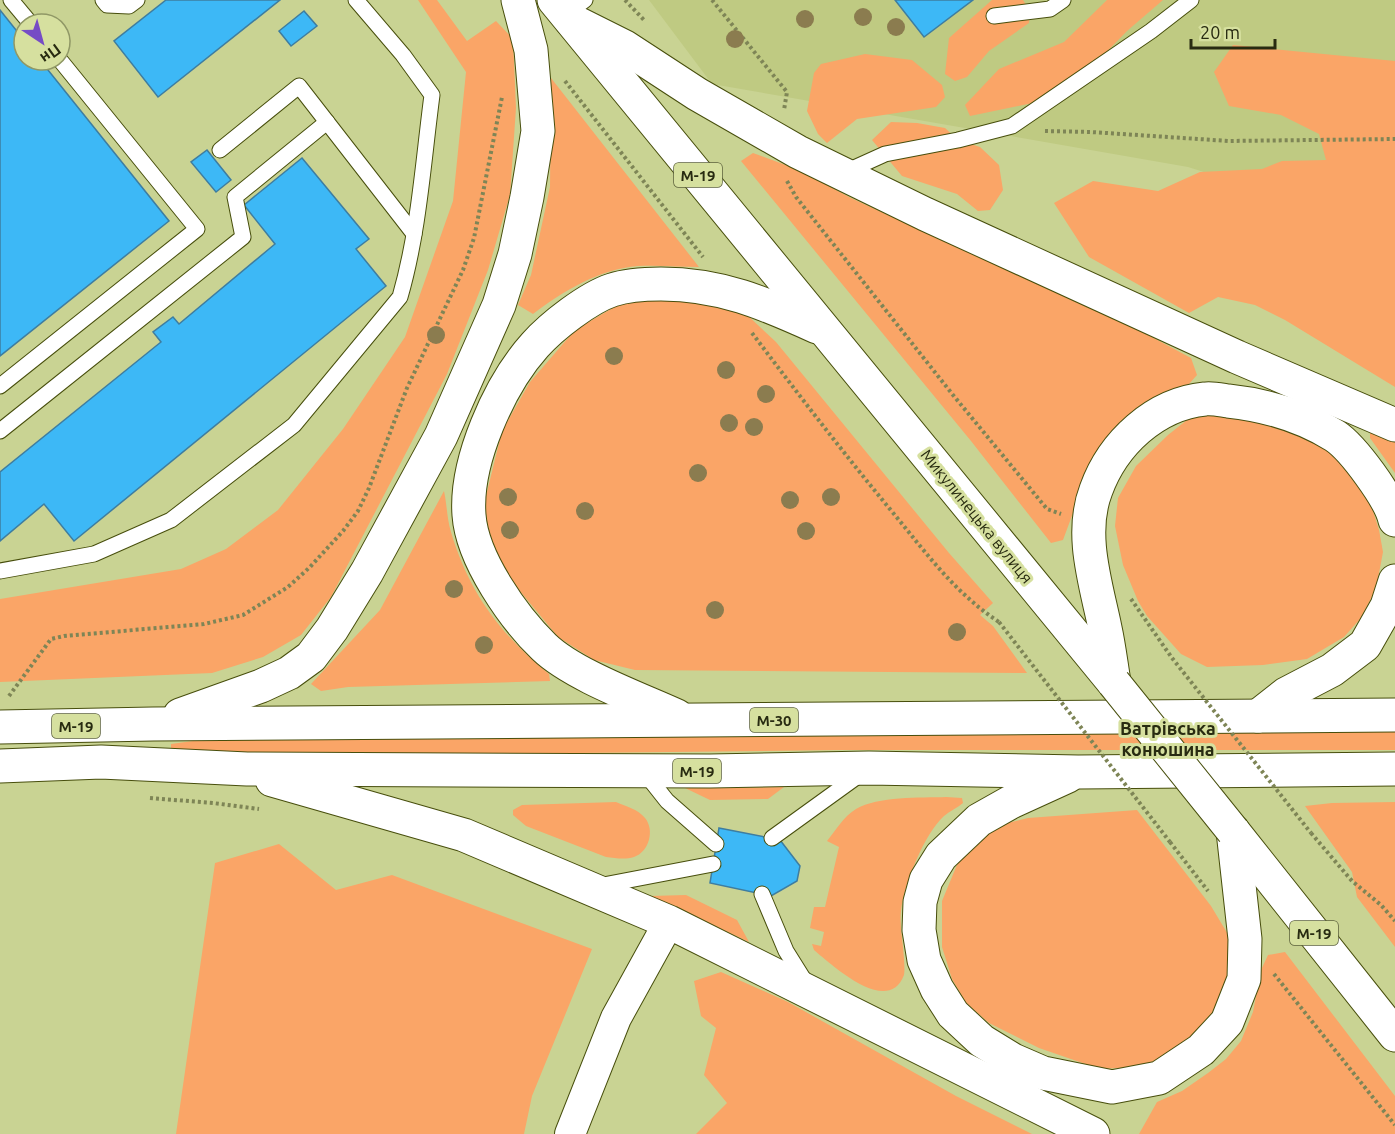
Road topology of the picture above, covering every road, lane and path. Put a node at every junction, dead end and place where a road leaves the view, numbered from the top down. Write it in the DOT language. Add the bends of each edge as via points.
graph roads {
  1 [pos="11,0"];
  2 [pos="103,0"];
  3 [pos="137,0"];
  4 [pos="356,0"];
  5 [pos="518,0"];
  6 [pos="712,0"];
  7 [pos="1063,0"];
  8 [pos="1191,0"];
  9 [pos="569,9"];
  10 [pos="21,12"];
  11 [pos="994,16"];
  12 [pos="70,72"];
  13 [pos="504,89"];
  14 [pos="784,113"];
  15 [pos="327,122"];
  16 [pos="1012,126"];
  17 [pos="1395,139"];
  18 [pos="220,150"];
  19 [pos="798,152"];
  20 [pos="843,173"];
  21 [pos="414,234"];
  22 [pos="824,330"];
  23 [pos="0,386"];
  24 [pos="1395,425"];
  25 [pos="0,431"];
  26 [pos="1395,520"];
  27 [pos="1089,530"];
  28 [pos="0,571"];
  29 [pos="1395,581"];
  30 [pos="1126,592"];
  31 [pos="999,622"];
  32 [pos="1114,684"];
  33 [pos="1,716"];
  34 [pos="1258,716"];
  35 [pos="1395,716"];
  36 [pos="687,720"];
  37 [pos="153,724"];
  38 [pos="0,766"];
  39 [pos="230,768"];
  40 [pos="869,768"];
  41 [pos="1395,769"];
  42 [pos="642,771"];
  43 [pos="1078,772"];
  44 [pos="141,797"];
  45 [pos="270,811"];
  46 [pos="1233,831"];
  47 [pos="772,838"];
  48 [pos="716,844"];
  49 [pos="713,864"];
  50 [pos="589,888"];
  51 [pos="762,894"];
  52 [pos="1211,895"];
  53 [pos="1395,921"];
  54 [pos="669,922"];
  55 [pos="1245,939"];
  56 [pos="810,991"];
  57 [pos="1395,1035"];
  58 [pos="1395,1125"];
  59 [pos="570,1134"];
  60 [pos="1093,1134"];
  1 -- 10 [label="lane"];
  2 -- 3 [label="lane" via="107,5 129,6"];
  4 -- 21 [label="lane" via="432,95"];
  5 -- 37 [label="highway, М-19" via="531,50 538,131 529,186 515,254 499,305 441,436 367,572 311,657 261,686"];
  6 -- 14 [label="path" via="787,92"];
  7 -- 11 [label="lane" via="1050,9"];
  8 -- 16 [label="lane"];
  9 -- 19 [label="highway" via="697,94"];
  9 -- 22 [label="highway, Микулинецька вулиця / М-19"];
  12 -- 23 [label="lane" via="197,229"];
  13 -- 33 [label="path" via="474,238 463,270 407,388 369,488 343,531 288,587 243,615 204,624 51,639"];
  15 -- 18 [label="lane" via="299,86"];
  15 -- 21 [label="lane"];
  15 -- 25 [label="lane" via="235,197 243,237"];
  16 -- 17 [label="path" via="1229,141"];
  16 -- 20 [label="lane" via="885,154"];
  19 -- 20 [label="highway"];
  19 -- 27 [label="path" via="783,174 796,197 1047,508"];
  20 -- 24 [label="highway" via="1237,357"];
  21 -- 28 [label="lane" via="400,297 294,425 171,520 94,554"];
  22 -- 32 [label="highway, Микулинецька вулиця / М-19"];
  22 -- 36 [label="highway" via="726,290 688,284 647,284 612,290 579,307 535,345 509,383 482,436 470,481 469,517 479,554 520,622 546,650 581,672"];
  26 -- 27 [label="highway" via="1371,474 1336,437 1287,413 1248,403 1207,399 1172,407 1134,431 1112,458 1095,490"];
  27 -- 32 [label="highway" via="1093,578"];
  29 -- 34 [label="highway" via="1387,606 1365,645"];
  30 -- 53 [label="path, bridge" via="1172,658 1311,833 1352,881"];
  31 -- 52 [label="path, bridge"];
  32 -- 46 [label="highway, Микулинецька вулиця / М-19, bridge"];
  33 -- 37 [label="highway, М-19"];
  34 -- 35 [label="highway, М-30"];
  34 -- 36 [label="highway, М-30"];
  36 -- 37 [label="highway, М-30"];
  38 -- 39 [label="highway, М-19" via="101,762"];
  39 -- 42 [label="highway, М-19"];
  39 -- 50 [label="highway" via="464,835"];
  40 -- 42 [label="highway, М-19"];
  40 -- 43 [label="highway, М-19"];
  40 -- 47 [label="lane"];
  41 -- 43 [label="highway, М-19"];
  42 -- 48 [label="lane" via="667,801"];
  43 -- 55 [label="highway" via="979,820 941,856 926,880 919,930 924,960 953,1014 982,1041 1043,1073 1112,1087 1159,1078 1201,1050 1227,1022 1244,979"];
  44 -- 45 [label="path"];
  46 -- 55 [label="highway"];
  46 -- 57 [label="highway, Микулинецька вулиця / М-19"];
  49 -- 50 [label="lane"];
  50 -- 54 [label="highway"];
  51 -- 56 [label="lane" via="786,951"];
  54 -- 56 [label="highway"];
  54 -- 59 [label="street" via="616,1018"];
  55 -- 58 [label="path"];
  56 -- 60 [label="highway"];
}
